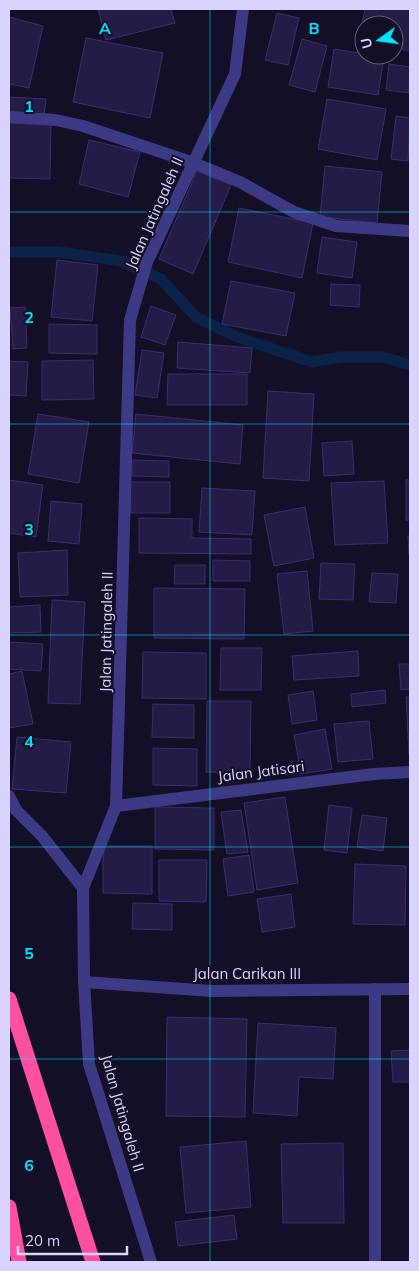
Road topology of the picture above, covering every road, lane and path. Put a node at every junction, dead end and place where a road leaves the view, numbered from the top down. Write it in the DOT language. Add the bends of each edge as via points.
graph roads {
  1 [pos="243,9"];
  2 [pos="9,118"];
  3 [pos="194,163"];
  4 [pos="410,231"];
  5 [pos="410,772"];
  6 [pos="9,796"];
  7 [pos="116,806"];
  8 [pos="83,888"];
  9 [pos="84,982"];
  10 [pos="374,989"];
  11 [pos="410,990"];
  12 [pos="9,999"];
  13 [pos="9,1207"];
  14 [pos="19,1262"];
  15 [pos="93,1262"];
  16 [pos="150,1262"];
  17 [pos="375,1262"];
  1 -- 3 [label="street, Jalan Jatingaleh II" via="235,74"];
  2 -- 3 [label="street" via="56,120 83,126"];
  3 -- 4 [label="street" via="240,182 294,212 322,222 361,230"];
  3 -- 7 [label="street, Jalan Jatingaleh II" via="147,262 130,320"];
  5 -- 7 [label="street, Jalan Jatisari"];
  6 -- 8 [label="street" via="16,810 42,836"];
  7 -- 8 [label="street, Jalan Jatingaleh II"];
  8 -- 9 [label="street, Jalan Jatingaleh II"];
  9 -- 10 [label="street, Jalan Carikan III" via="212,991"];
  9 -- 16 [label="street, Jalan Jatingaleh II" via="89,1064"];
  10 -- 11 [label="street, Jalan Carikan III"];
  10 -- 17 [label="street"];
  12 -- 15 [label="highway"];
  13 -- 14 [label="highway"];
}
